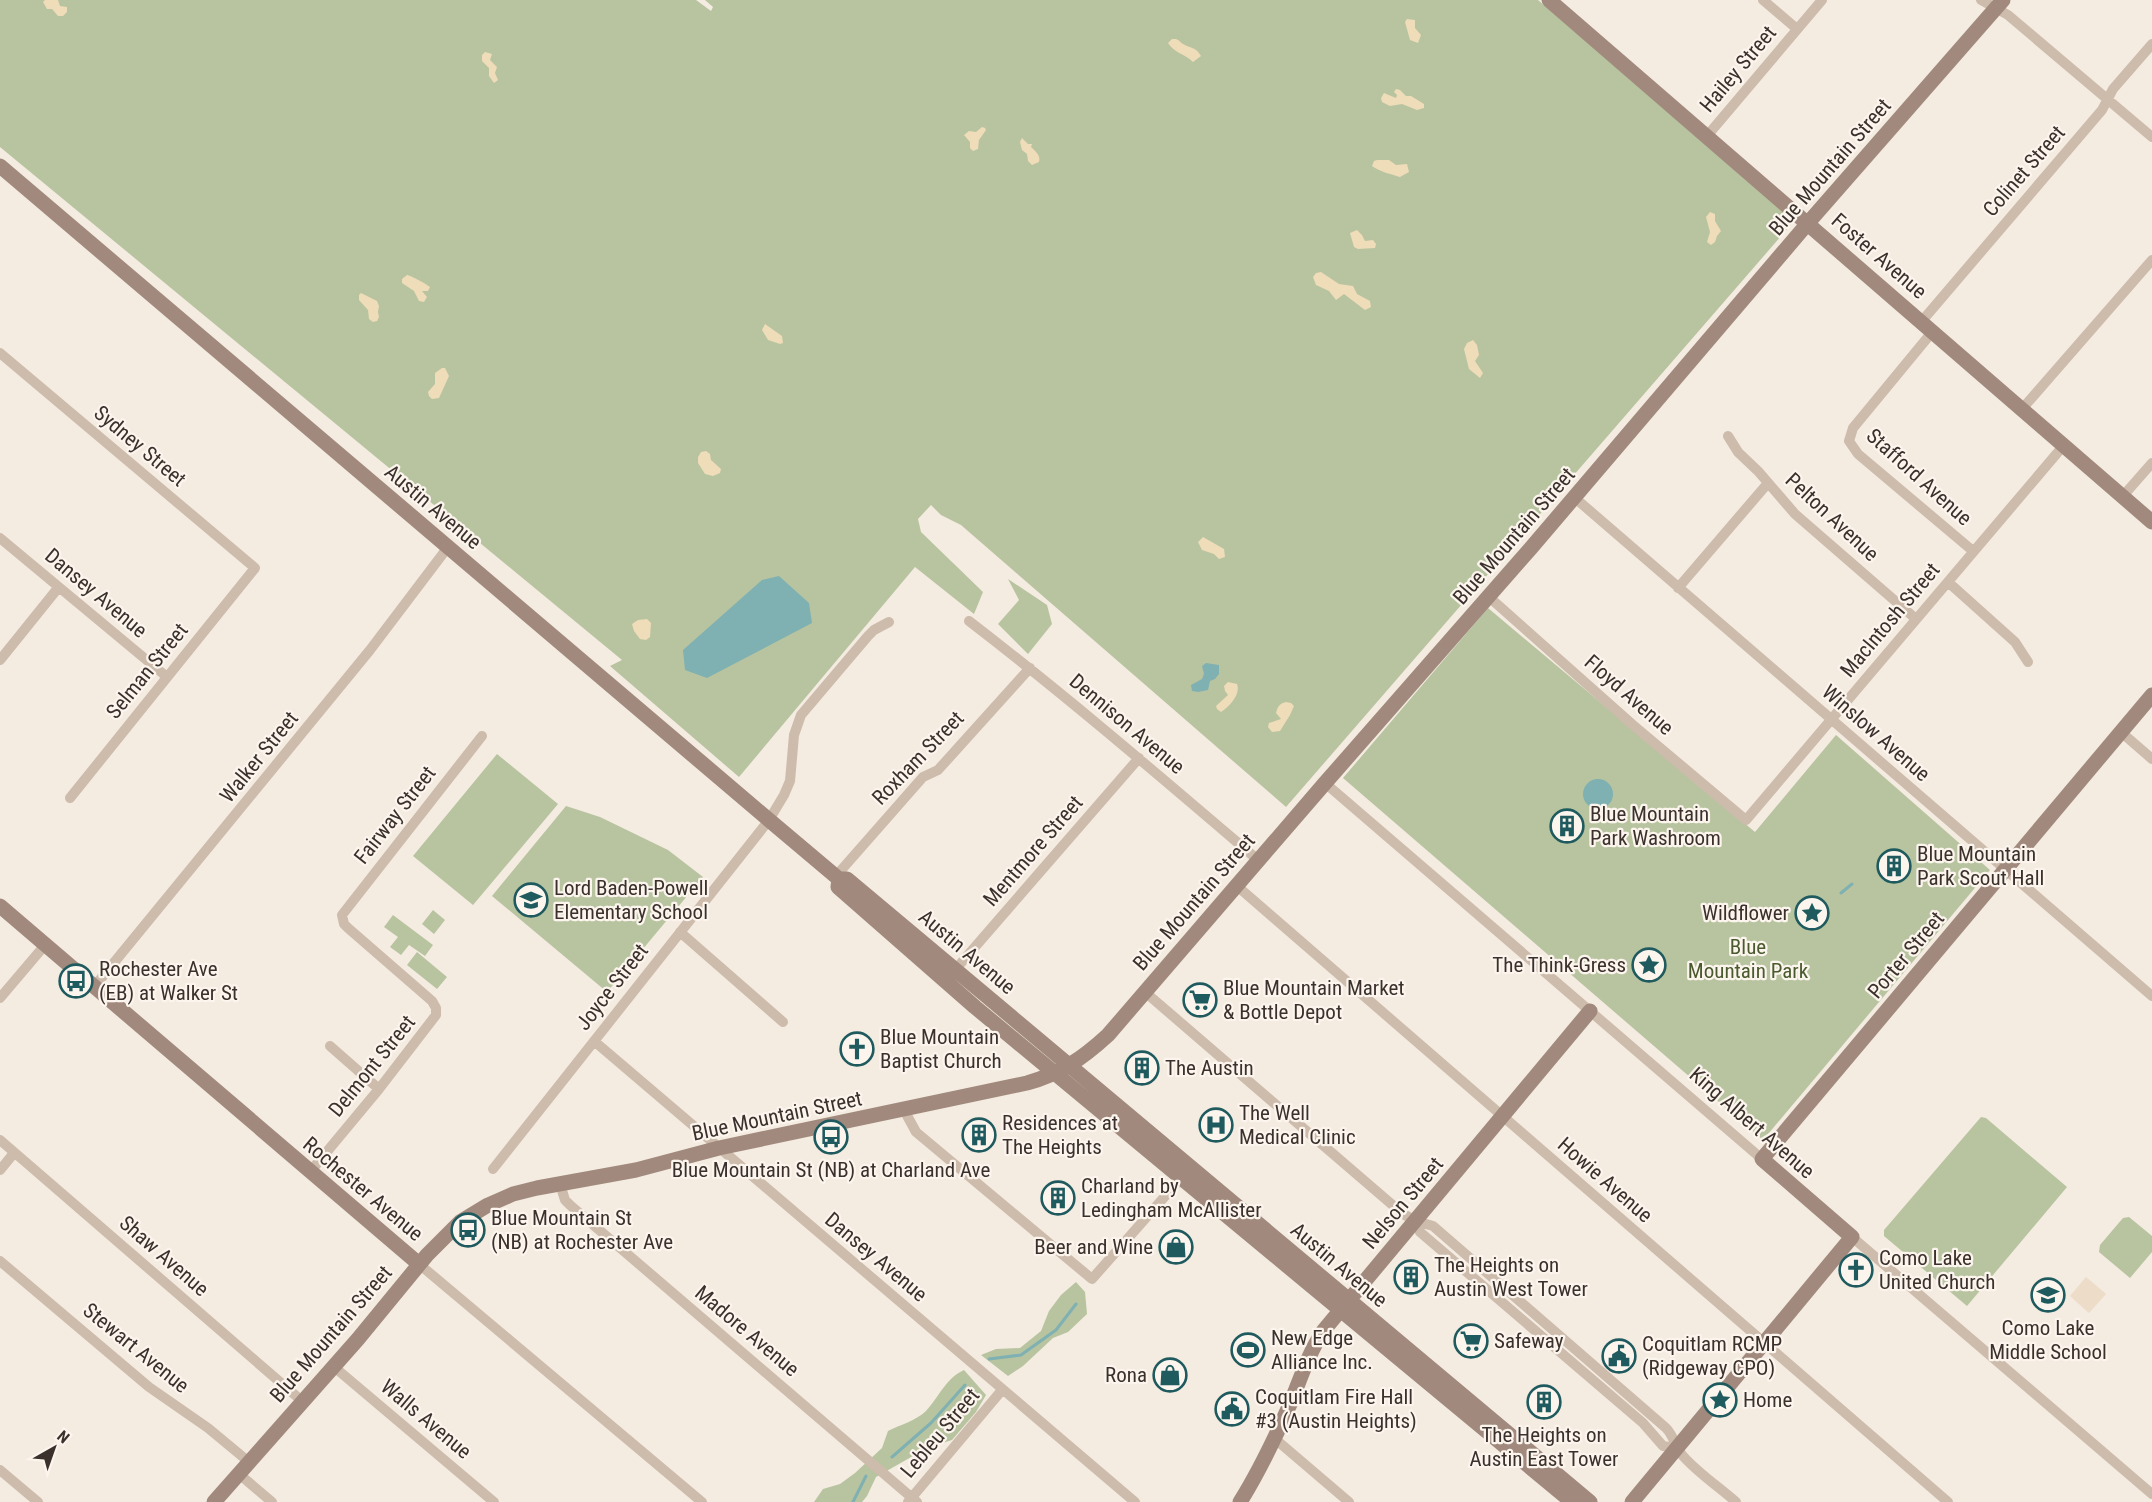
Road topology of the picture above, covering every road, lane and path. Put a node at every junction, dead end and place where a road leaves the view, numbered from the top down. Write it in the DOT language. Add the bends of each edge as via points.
graph roads {
  1 [pos="1549,0"];
  2 [pos="1763,0"];
  3 [pos="1822,0"];
  4 [pos="1980,0"];
  5 [pos="2000,4"];
  6 [pos="1797,29"];
  7 [pos="2152,44"];
  8 [pos="2108,100"];
  9 [pos="1707,136"];
  10 [pos="2152,137"];
  11 [pos="0,166"];
  12 [pos="1808,223"];
  13 [pos="2152,260"];
  14 [pos="1927,326"];
  15 [pos="0,353"];
  16 [pos="2022,409"];
  17 [pos="1853,428"];
  18 [pos="1728,436"];
  19 [pos="2064,445"];
  20 [pos="2152,463"];
  21 [pos="1768,483"];
  22 [pos="2123,496"];
  23 [pos="1575,498"];
  24 [pos="2152,522"];
  25 [pos="0,538"];
  26 [pos="448,547"];
  27 [pos="1973,551"];
  28 [pos="255,568"];
  29 [pos="1948,582"];
  30 [pos="58,588"];
  31 [pos="1678,588"];
  32 [pos="1489,597"];
  33 [pos="1916,619"];
  34 [pos="969,621"];
  35 [pos="889,622"];
  36 [pos="0,660"];
  37 [pos="2028,662"];
  38 [pos="1030,668"];
  39 [pos="167,677"];
  40 [pos="2152,696"];
  41 [pos="1832,721"];
  42 [pos="2121,732"];
  43 [pos="482,736"];
  44 [pos="1139,758"];
  45 [pos="2152,759"];
  46 [pos="1324,783"];
  47 [pos="70,798"];
  48 [pos="769,820"];
  49 [pos="1746,820"];
  50 [pos="1257,860"];
  51 [pos="2006,869"];
  52 [pos="838,877"];
  53 [pos="1237,886"];
  54 [pos="0,906"];
  55 [pos="680,932"];
  56 [pos="45,945"];
  57 [pos="955,970"];
  58 [pos="94,987"];
  59 [pos="1145,992"];
  60 [pos="2152,996"];
  61 [pos="0,998"];
  62 [pos="436,1010"];
  63 [pos="1590,1011"];
  64 [pos="783,1022"];
  65 [pos="594,1041"];
  66 [pos="330,1046"];
  67 [pos="1063,1070"];
  68 [pos="379,1089"];
  69 [pos="904,1110"];
  70 [pos="1502,1117"];
  71 [pos="0,1140"];
  72 [pos="719,1148"];
  73 [pos="14,1153"];
  74 [pos="1762,1159"];
  75 [pos="493,1169"];
  76 [pos="0,1170"];
  77 [pos="310,1172"];
  78 [pos="1197,1172"];
  79 [pos="1182,1177"];
  80 [pos="560,1184"];
  81 [pos="1416,1221"];
  82 [pos="1852,1237"];
  83 [pos="0,1261"];
  84 [pos="419,1264"];
  85 [pos="1345,1306"];
  86 [pos="1763,1344"];
  87 [pos="333,1366"];
  88 [pos="1002,1390"];
  89 [pos="302,1401"];
  90 [pos="1274,1438"];
  91 [pos="1676,1448"];
  92 [pos="249,1462"];
  93 [pos="0,1470"];
  94 [pos="239,1474"];
  95 [pos="2152,1494"];
  96 [pos="913,1500"];
  97 [pos="38,1502"];
  98 [pos="214,1502"];
  99 [pos="272,1502"];
  100 [pos="494,1502"];
  101 [pos="702,1502"];
  102 [pos="1135,1502"];
  103 [pos="1240,1502"];
  104 [pos="1350,1502"];
  105 [pos="1572,1502"];
  106 [pos="1590,1502"];
  107 [pos="1632,1502"];
  108 [pos="1736,1502"];
  109 [pos="1948,1502"];
  1 -- 9 [label="main road, Foster Avenue"];
  2 -- 6 [label="street"];
  3 -- 6 [label="street, Hailey Street"];
  4 -- 5 [label="street"];
  5 -- 8 [label="street"];
  5 -- 12 [label="main road, Blue Mountain Street"];
  6 -- 9 [label="street, Hailey Street"];
  7 -- 8 [label="street, Colinet Street"];
  8 -- 10 [label="street"];
  8 -- 14 [label="street, Colinet Street"];
  9 -- 12 [label="main road, Foster Avenue"];
  11 -- 26 [label="main road, Austin Avenue"];
  12 -- 14 [label="main road, Foster Avenue"];
  12 -- 23 [label="main road, Blue Mountain Street"];
  13 -- 16 [label="street"];
  14 -- 16 [label="main road, Foster Avenue"];
  14 -- 17 [label="street, Colinet Street"];
  15 -- 28 [label="street, Sydney Street"];
  16 -- 19 [label="main road, Foster Avenue"];
  17 -- 27 [label="street, Stafford Avenue" via="1848,441 1854,450"];
  18 -- 21 [label="street, Pelton Avenue"];
  19 -- 22 [label="main road, Foster Avenue"];
  19 -- 27 [label="street, MacIntosh Street"];
  20 -- 22 [label="street"];
  21 -- 31 [label="street"];
  21 -- 33 [label="street, Pelton Avenue" via="1796,514"];
  22 -- 24 [label="main road, Foster Avenue"];
  23 -- 31 [label="street, Winslow Avenue"];
  23 -- 32 [label="main road, Blue Mountain Street"];
  25 -- 30 [label="street, Dansey Avenue"];
  26 -- 48 [label="main road, Austin Avenue"];
  26 -- 58 [label="street, Walker Street" via="370,650"];
  27 -- 29 [label="street, MacIntosh Street"];
  28 -- 39 [label="street, Selman Street"];
  29 -- 33 [label="street, MacIntosh Street"];
  29 -- 37 [label="street" via="2015,642"];
  30 -- 36 [label="street"];
  30 -- 39 [label="street, Dansey Avenue"];
  31 -- 41 [label="street, Winslow Avenue"];
  32 -- 46 [label="main road, Blue Mountain Street"];
  32 -- 49 [label="street, Floyd Avenue"];
  33 -- 41 [label="street, MacIntosh Street"];
  34 -- 38 [label="street, Dennison Avenue"];
  35 -- 48 [label="street, Joyce Street" via="868,636 801,715 794,735 790,781"];
  38 -- 44 [label="street, Dennison Avenue"];
  38 -- 52 [label="street, Roxham Street" via="938,770 923,777"];
  39 -- 47 [label="street, Selman Street"];
  40 -- 42 [label="main road, Porter Street"];
  41 -- 49 [label="street, MacIntosh Street"];
  41 -- 51 [label="street, Winslow Avenue"];
  42 -- 45 [label="street"];
  42 -- 51 [label="main road, Porter Street"];
  43 -- 62 [label="street, Fairway Street" via="343,911 342,919 348,928 432,1001"];
  44 -- 50 [label="street, Dennison Avenue"];
  44 -- 57 [label="street, Mentmore Street"];
  46 -- 50 [label="main road, Blue Mountain Street"];
  46 -- 63 [label="street, King Albert Avenue"];
  48 -- 52 [label="main road, Austin Avenue"];
  48 -- 55 [label="street, Joyce Street"];
  50 -- 53 [label="main road, Blue Mountain Street"];
  51 -- 60 [label="street, Winslow Avenue"];
  51 -- 74 [label="main road, Porter Street"];
  52 -- 57 [label="main road, Austin Avenue" via="847,879"];
  52 -- 67 [label="main road, Austin Avenue" via="838,887 896,938"];
  53 -- 59 [label="main road, Blue Mountain Street"];
  53 -- 70 [label="street, Howie Avenue"];
  54 -- 56 [label="main road, Rochester Avenue"];
  55 -- 64 [label="street"];
  55 -- 65 [label="street, Joyce Street"];
  56 -- 58 [label="main road, Rochester Avenue"];
  56 -- 61 [label="street"];
  57 -- 67 [label="main road, Austin Avenue"];
  58 -- 77 [label="main road, Rochester Avenue"];
  59 -- 67 [label="main road, Blue Mountain Street" via="1101,1042"];
  59 -- 81 [label="street" via="1402,1214"];
  62 -- 68 [label="street, Delmont Street" via="434,1019"];
  63 -- 70 [label="main road, Nelson Street"];
  63 -- 74 [label="street, King Albert Avenue"];
  65 -- 72 [label="street, Dansey Avenue"];
  65 -- 75 [label="street, Joyce Street"];
  66 -- 68 [label="street"];
  67 -- 69 [label="main road, Blue Mountain Street" via="1027,1083"];
  67 -- 78 [label="main road, Austin Avenue"];
  67 -- 79 [label="main road, Austin Avenue"];
  68 -- 77 [label="street, Delmont Street"];
  69 -- 72 [label="main road, Blue Mountain Street"];
  69 -- 79 [label="street" via="916,1132 1092,1279"];
  70 -- 81 [label="main road, Nelson Street"];
  70 -- 86 [label="street, Howie Avenue"];
  71 -- 73 [label="street, Shaw Avenue"];
  72 -- 80 [label="main road, Blue Mountain Street" via="636,1170"];
  72 -- 88 [label="street, Dansey Avenue"];
  73 -- 76 [label="street"];
  73 -- 89 [label="street, Shaw Avenue"];
  74 -- 82 [label="main road, King Albert Avenue"];
  77 -- 84 [label="main road, Rochester Avenue"];
  78 -- 79 [label="main road"];
  78 -- 85 [label="main road, Austin Avenue"];
  79 -- 85 [label="main road, Austin Avenue"];
  80 -- 84 [label="main road, Blue Mountain Street" via="521,1191 481,1209 450,1232"];
  80 -- 96 [label="street, Madore Avenue" via="570,1205"];
  81 -- 85 [label="main road, Nelson Street"];
  81 -- 91 [label="street" via="1433,1226 1666,1428"];
  82 -- 86 [label="main road"];
  82 -- 95 [label="street, King Albert Avenue"];
  83 -- 92 [label="street, Stewart Avenue" via="149,1387"];
  84 -- 87 [label="main road, Blue Mountain Street"];
  84 -- 101 [label="street, Rochester Avenue"];
  85 -- 90 [label="main road, Nelson Street" via="1316,1342"];
  85 -- 105 [label="main road, Austin Avenue"];
  85 -- 106 [label="main road, Austin Avenue"];
  86 -- 91 [label="main road"];
  86 -- 109 [label="street, Howie Avenue"];
  87 -- 89 [label="main road, Blue Mountain Street"];
  87 -- 100 [label="street, Walls Avenue"];
  88 -- 96 [label="street, Lebleu Street"];
  88 -- 102 [label="street, Dansey Avenue"];
  89 -- 92 [label="main road, Blue Mountain Street"];
  90 -- 103 [label="main road, Nelson Street"];
  90 -- 104 [label="street"];
  91 -- 107 [label="main road"];
  91 -- 108 [label="street"];
  92 -- 94 [label="main road, Blue Mountain Street"];
  93 -- 97 [label="street"];
  94 -- 98 [label="main road, Blue Mountain Street"];
  94 -- 99 [label="street"];
}
